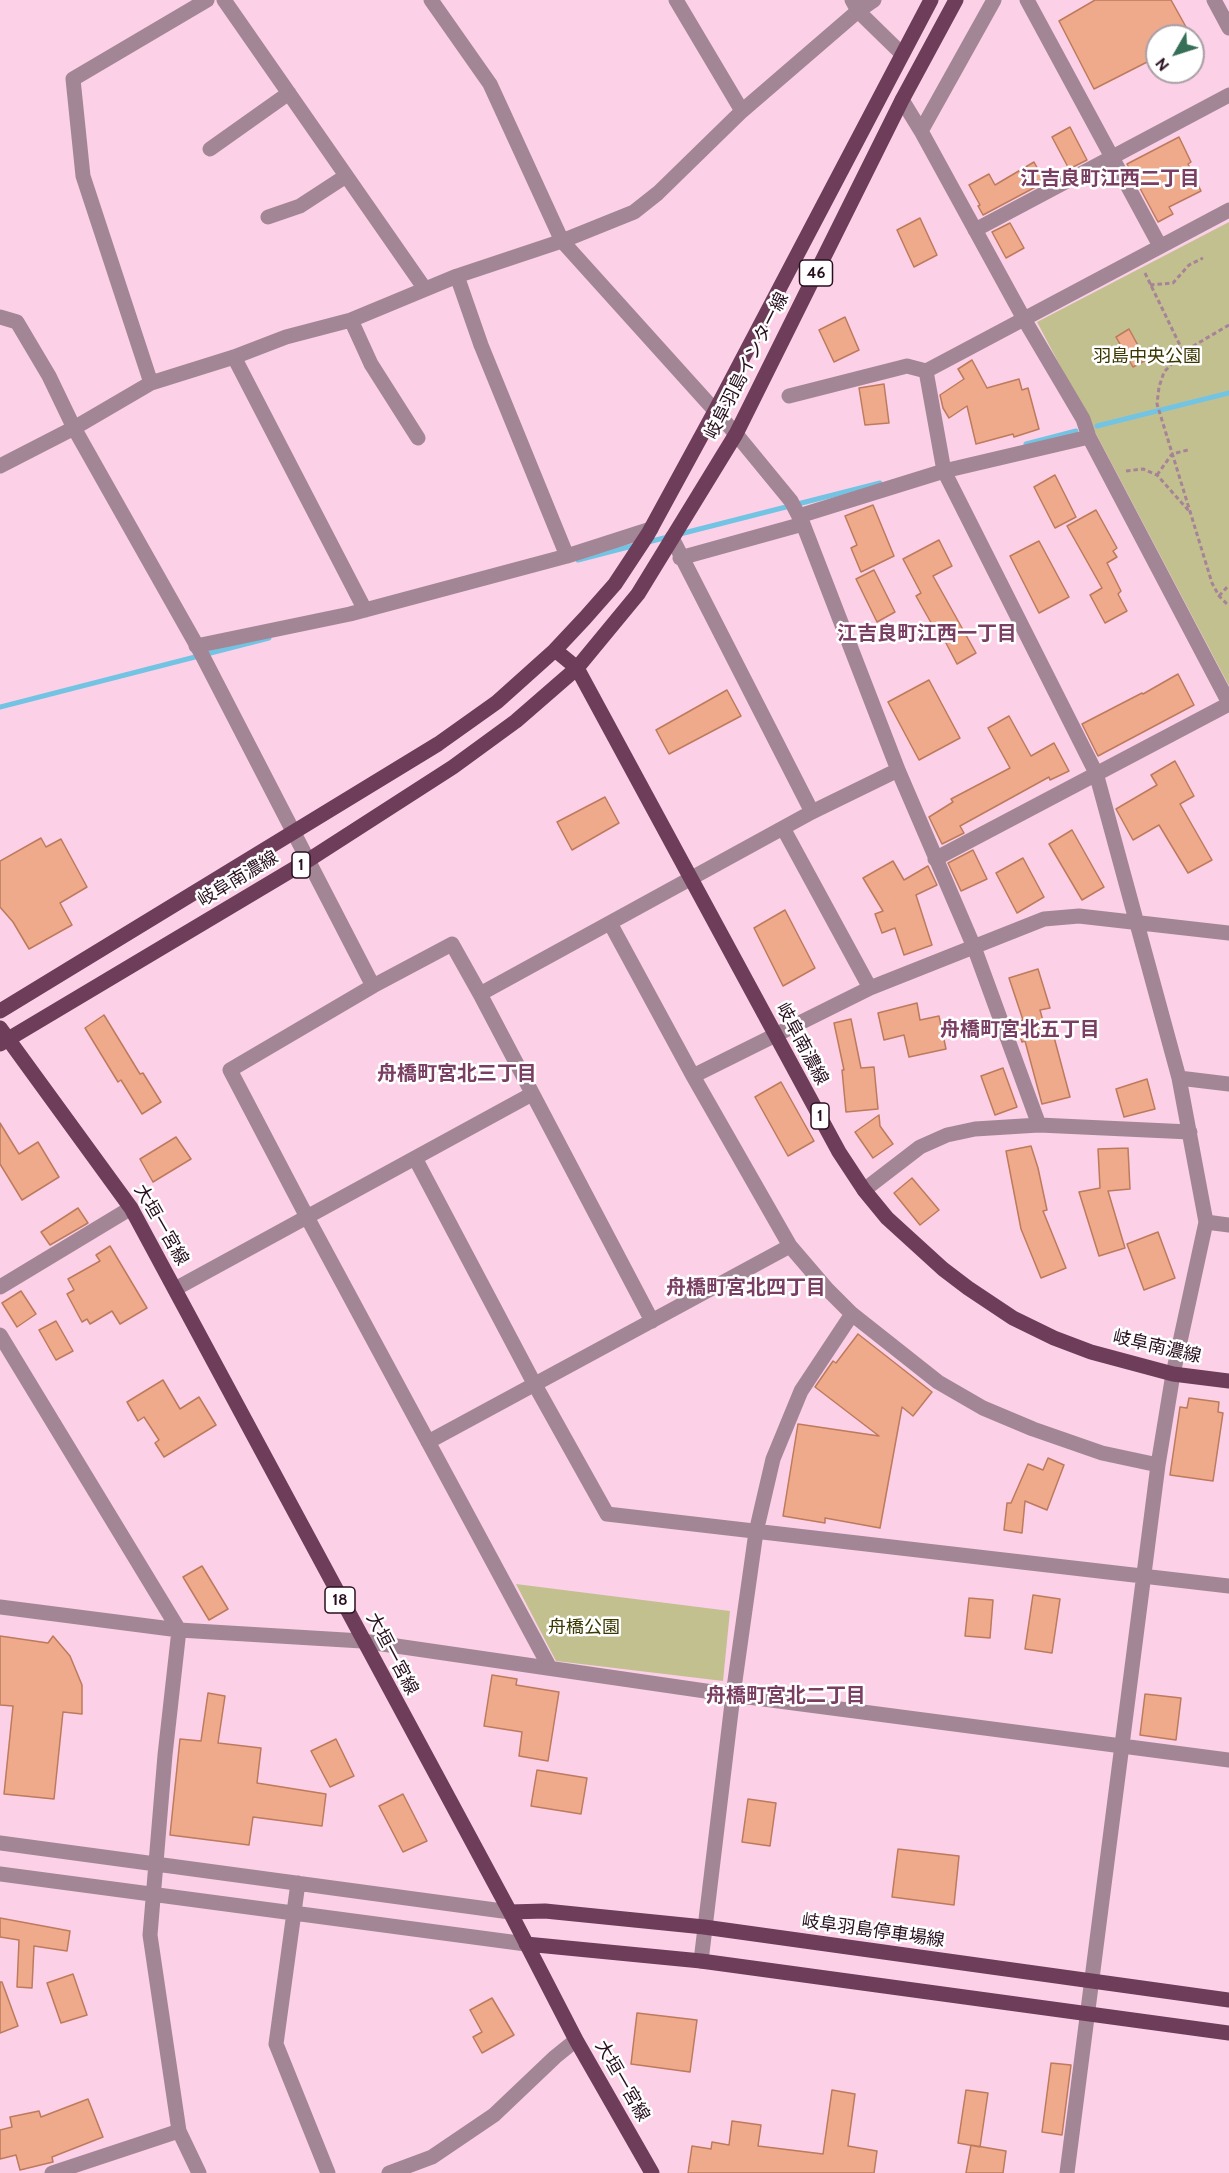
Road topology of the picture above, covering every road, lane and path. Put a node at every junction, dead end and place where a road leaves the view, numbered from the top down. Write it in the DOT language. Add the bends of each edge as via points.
graph roads {
  1 [pos="207,0"];
  2 [pos="224,0"];
  3 [pos="431,0"];
  4 [pos="676,0"];
  5 [pos="874,0"];
  6 [pos="931,0"];
  7 [pos="956,0"];
  8 [pos="994,0"];
  9 [pos="1027,0"];
  10 [pos="1215,0"];
  11 [pos="855,6"];
  12 [pos="1229,28"];
  13 [pos="902,54"];
  14 [pos="289,93"];
  15 [pos="1229,95"];
  16 [pos="902,100"];
  17 [pos="742,111"];
  18 [pos="921,131"];
  19 [pos="210,149"];
  20 [pos="1112,157"];
  21 [pos="346,176"];
  22 [pos="1229,210"];
  23 [pos="268,217"];
  24 [pos="975,230"];
  25 [pos="562,241"];
  26 [pos="1160,246"];
  27 [pos="1203,258"];
  28 [pos="1144,271"];
  29 [pos="457,276"];
  30 [pos="1150,285"];
  31 [pos="424,289"];
  32 [pos="0,317"];
  33 [pos="1024,319"];
  34 [pos="351,320"];
  35 [pos="1229,325"];
  36 [pos="1184,352"];
  37 [pos="234,357"];
  38 [pos="1190,366"];
  39 [pos="926,371"];
  40 [pos="151,383"];
  41 [pos="789,396"];
  42 [pos="715,411"];
  43 [pos="74,428"];
  44 [pos="736,434"];
  45 [pos="1089,437"];
  46 [pos="418,438"];
  47 [pos="1188,450"];
  48 [pos="1172,454"];
  49 [pos="0,466"];
  50 [pos="944,471"];
  51 [pos="1118,472"];
  52 [pos="1157,475"];
  53 [pos="1190,511"];
  54 [pos="797,513"];
  55 [pos="650,531"];
  56 [pos="671,540"];
  57 [pos="567,556"];
  58 [pos="680,558"];
  59 [pos="1229,585"];
  60 [pos="1219,596"];
  61 [pos="1229,606"];
  62 [pos="365,610"];
  63 [pos="198,649"];
  64 [pos="555,650"];
  65 [pos="577,668"];
  66 [pos="1229,704"];
  67 [pos="898,770"];
  68 [pos="1096,773"];
  69 [pos="812,812"];
  70 [pos="783,828"];
  71 [pos="292,832"];
  72 [pos="935,859"];
  73 [pos="307,861"];
  74 [pos="693,878"];
  75 [pos="1137,922"];
  76 [pos="610,923"];
  77 [pos="1229,933"];
  78 [pos="974,947"];
  79 [pos="373,986"];
  80 [pos="870,988"];
  81 [pos="480,994"];
  82 [pos="0,1011"];
  83 [pos="775,1036"];
  84 [pos="3,1037"];
  85 [pos="693,1076"];
  86 [pos="1179,1078"];
  87 [pos="1229,1084"];
  88 [pos="532,1094"];
  89 [pos="1039,1125"];
  90 [pos="1190,1131"];
  91 [pos="415,1158"];
  92 [pos="864,1190"];
  93 [pos="131,1208"];
  94 [pos="307,1217"];
  95 [pos="1206,1222"];
  96 [pos="1229,1225"];
  97 [pos="790,1246"];
  98 [pos="0,1287"];
  99 [pos="175,1288"];
  100 [pos="852,1314"];
  101 [pos="652,1321"];
  102 [pos="0,1335"];
  103 [pos="1173,1374"];
  104 [pos="1229,1381"];
  105 [pos="535,1384"];
  106 [pos="428,1442"];
  107 [pos="1158,1465"];
  108 [pos="756,1532"];
  109 [pos="1143,1575"];
  110 [pos="1229,1586"];
  111 [pos="0,1607"];
  112 [pos="179,1630"];
  113 [pos="362,1641"];
  114 [pos="550,1668"];
  115 [pos="733,1695"];
  116 [pos="1123,1747"];
  117 [pos="1229,1760"];
  118 [pos="0,1843"];
  119 [pos="156,1864"];
  120 [pos="0,1874"];
  121 [pos="298,1883"];
  122 [pos="153,1894"];
  123 [pos="510,1912"];
  124 [pos="294,1914"];
  125 [pos="704,1927"];
  126 [pos="526,1944"];
  127 [pos="701,1960"];
  128 [pos="1092,1980"];
  129 [pos="1229,2000"];
  130 [pos="1088,2014"];
  131 [pos="1229,2033"];
  132 [pos="576,2040"];
  133 [pos="179,2131"];
  134 [pos="52,2173"];
  135 [pos="198,2173"];
  136 [pos="328,2173"];
  137 [pos="389,2173"];
  138 [pos="652,2173"];
  139 [pos="1067,2173"];
  1 -- 40 [label="street" via="73,80 83,176"];
  2 -- 14 [label="street"];
  3 -- 25 [label="street" via="490,84"];
  4 -- 17 [label="street"];
  5 -- 11 [label="street"];
  6 -- 13 [label="main road, 岐阜羽島インター線 / 46"];
  7 -- 16 [label="main road, 岐阜羽島インター線 / 46"];
  8 -- 18 [label="street"];
  9 -- 20 [label="street"];
  10 -- 12 [label="street"];
  11 -- 13 [label="street"];
  11 -- 17 [label="street"];
  13 -- 42 [label="main road, 岐阜羽島インター線 / 46"];
  14 -- 19 [label="street"];
  14 -- 21 [label="street"];
  15 -- 20 [label="street"];
  16 -- 18 [label="street"];
  16 -- 44 [label="main road, 岐阜羽島インター線 / 46"];
  17 -- 25 [label="street" via="634,212"];
  18 -- 24 [label="street"];
  20 -- 24 [label="street"];
  20 -- 26 [label="street"];
  21 -- 23 [label="street" via="300,206"];
  21 -- 31 [label="street"];
  22 -- 26 [label="street"];
  24 -- 33 [label="street"];
  25 -- 29 [label="street"];
  25 -- 42 [label="street"];
  26 -- 33 [label="street"];
  27 -- 30 [label="path" via="1189,265 1173,282"];
  28 -- 30 [label="path"];
  29 -- 31 [label="street"];
  29 -- 57 [label="street"];
  30 -- 36 [label="path"];
  31 -- 34 [label="street"];
  32 -- 43 [label="street" via="17,322"];
  33 -- 39 [label="street"];
  33 -- 45 [label="street" via="1083,419"];
  34 -- 37 [label="street"];
  34 -- 46 [label="street" via="371,364"];
  35 -- 36 [label="path"];
  36 -- 38 [label="path"];
  36 -- 48 [label="path" via="1164,372 1159,387 1157,404"];
  37 -- 40 [label="street"];
  37 -- 62 [label="street"];
  39 -- 41 [label="street" via="907,366"];
  39 -- 50 [label="street"];
  40 -- 43 [label="street"];
  42 -- 44 [label="street"];
  42 -- 55 [label="main road, 岐阜羽島インター線 / 46"];
  43 -- 49 [label="street"];
  43 -- 63 [label="street"];
  44 -- 54 [label="street"];
  44 -- 56 [label="main road, 岐阜羽島インター線 / 46"];
  45 -- 50 [label="street"];
  45 -- 66 [label="street"];
  47 -- 48 [label="path"];
  48 -- 52 [label="path"];
  48 -- 53 [label="path"];
  50 -- 54 [label="street"];
  50 -- 68 [label="street"];
  51 -- 52 [label="path" via="1143,469"];
  52 -- 53 [label="path"];
  53 -- 60 [label="path"];
  54 -- 58 [label="street"];
  54 -- 67 [label="street"];
  55 -- 57 [label="street"];
  55 -- 64 [label="main road, 岐阜羽島インター線 / 46" via="615,584"];
  56 -- 58 [label="street"];
  56 -- 65 [label="main road, 岐阜羽島インター線 / 46" via="638,594"];
  57 -- 62 [label="street"];
  58 -- 69 [label="street"];
  59 -- 60 [label="path"];
  60 -- 61 [label="path"];
  62 -- 63 [label="street"];
  63 -- 71 [label="street"];
  64 -- 65 [label="main road, 岐阜南濃線 / 1"];
  64 -- 71 [label="main road, 岐阜南濃線 / 1" via="497,702 438,744"];
  65 -- 73 [label="main road, 岐阜南濃線 / 1" via="516,721 462,760"];
  65 -- 74 [label="main road, 岐阜南濃線 / 1"];
  66 -- 68 [label="street"];
  67 -- 69 [label="street"];
  67 -- 72 [label="street"];
  68 -- 72 [label="street"];
  68 -- 75 [label="street"];
  69 -- 70 [label="street"];
  70 -- 74 [label="street"];
  70 -- 80 [label="street"];
  71 -- 73 [label="street"];
  71 -- 82 [label="main road, 岐阜南濃線 / 1"];
  72 -- 78 [label="street"];
  73 -- 79 [label="street"];
  73 -- 84 [label="main road, 岐阜南濃線 / 1"];
  74 -- 76 [label="street"];
  74 -- 83 [label="main road, 岐阜南濃線 / 1"];
  75 -- 77 [label="street"];
  75 -- 78 [label="street" via="1079,916 1044,919"];
  75 -- 86 [label="street"];
  76 -- 81 [label="street"];
  76 -- 85 [label="street"];
  78 -- 80 [label="street"];
  78 -- 89 [label="street"];
  79 -- 81 [label="street" via="452,944"];
  79 -- 94 [label="street" via="230,1070"];
  80 -- 83 [label="street"];
  81 -- 88 [label="street"];
  83 -- 85 [label="street"];
  83 -- 92 [label="main road, 岐阜南濃線 / 1"];
  84 -- 93 [label="main road, 大垣一宮線 / 18"];
  85 -- 97 [label="street"];
  86 -- 87 [label="street"];
  86 -- 90 [label="street"];
  88 -- 91 [label="street"];
  88 -- 101 [label="street"];
  89 -- 90 [label="street"];
  89 -- 92 [label="street" via="975,1128 947,1135 920,1147"];
  90 -- 95 [label="street"];
  91 -- 94 [label="street"];
  91 -- 105 [label="street"];
  92 -- 103 [label="main road, 岐阜南濃線 / 1" via="887,1218 943,1269 1013,1318 1091,1352"];
  93 -- 98 [label="street"];
  93 -- 99 [label="main road, 大垣一宮線 / 18"];
  94 -- 99 [label="street"];
  94 -- 106 [label="street"];
  95 -- 96 [label="street"];
  95 -- 103 [label="street"];
  97 -- 100 [label="street"];
  97 -- 101 [label="street"];
  99 -- 113 [label="main road, 大垣一宮線 / 18"];
  100 -- 107 [label="street" via="938,1382 982,1408 1102,1452"];
  100 -- 108 [label="street" via="801,1391 773,1459"];
  101 -- 105 [label="street"];
  102 -- 112 [label="street"];
  103 -- 104 [label="main road, 岐阜南濃線 / 1"];
  103 -- 107 [label="street"];
  105 -- 106 [label="street"];
  105 -- 108 [label="street" via="607,1514"];
  106 -- 114 [label="street"];
  107 -- 109 [label="street"];
  108 -- 109 [label="street"];
  108 -- 115 [label="street"];
  109 -- 110 [label="street"];
  109 -- 116 [label="street"];
  111 -- 112 [label="street"];
  112 -- 113 [label="street"];
  112 -- 119 [label="street"];
  113 -- 114 [label="street"];
  113 -- 123 [label="main road, 大垣一宮線 / 18"];
  114 -- 115 [label="street"];
  115 -- 116 [label="street"];
  115 -- 125 [label="street"];
  116 -- 117 [label="street"];
  116 -- 128 [label="street"];
  118 -- 119 [label="street"];
  119 -- 121 [label="street"];
  119 -- 122 [label="street"];
  120 -- 122 [label="street"];
  121 -- 123 [label="street"];
  121 -- 124 [label="street"];
  122 -- 124 [label="street"];
  122 -- 133 [label="street" via="150,1935"];
  123 -- 125 [label="main road, 岐阜羽島停車場線" via="545,1911"];
  123 -- 126 [label="main road, 大垣一宮線 / 18"];
  124 -- 126 [label="street"];
  124 -- 136 [label="street" via="276,2044"];
  125 -- 127 [label="street"];
  125 -- 128 [label="main road, 岐阜羽島停車場線"];
  126 -- 127 [label="main road"];
  126 -- 132 [label="main road, 大垣一宮線 / 18"];
  127 -- 130 [label="main road"];
  128 -- 129 [label="main road, 岐阜羽島停車場線"];
  128 -- 130 [label="street"];
  130 -- 131 [label="main road"];
  130 -- 139 [label="street"];
  132 -- 137 [label="street" via="494,2115 432,2157"];
  132 -- 138 [label="main road, 大垣一宮線 / 18"];
  133 -- 134 [label="street"];
  133 -- 135 [label="street"];
}
